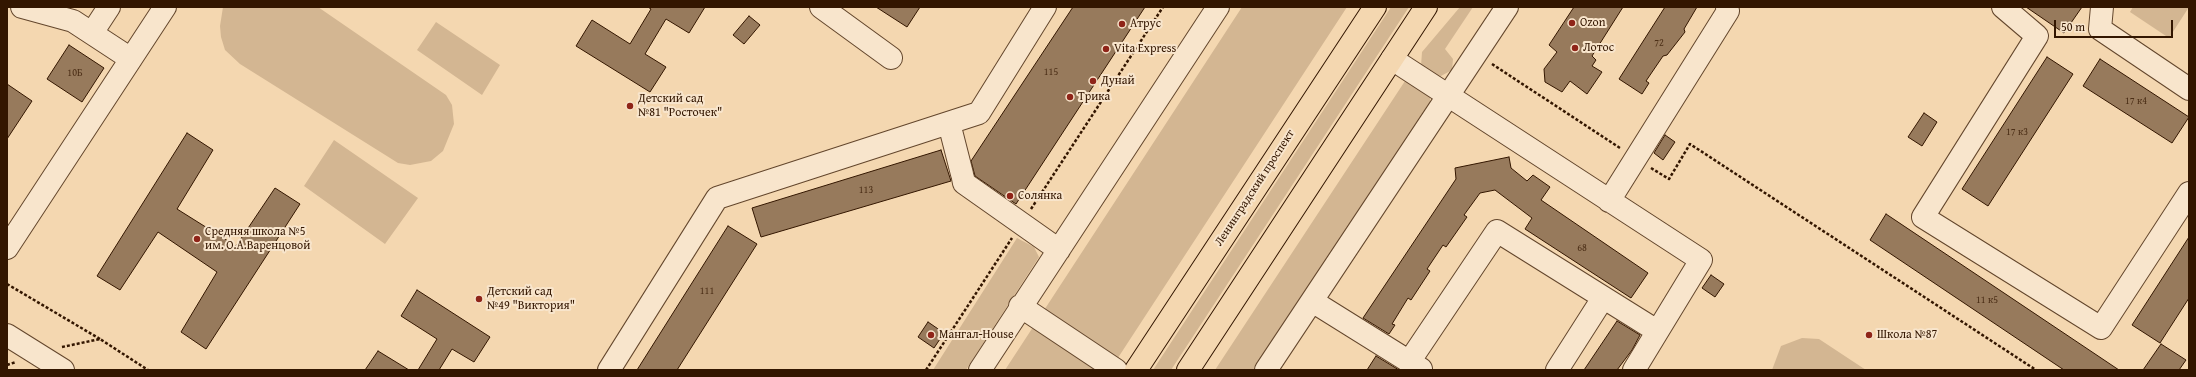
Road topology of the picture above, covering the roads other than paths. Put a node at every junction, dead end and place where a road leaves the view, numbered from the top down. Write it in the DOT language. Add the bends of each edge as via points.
graph roads {
  1 [pos="22,7"];
  2 [pos="110,7"];
  3 [pos="165,7"];
  4 [pos="821,7"];
  5 [pos="1045,7"];
  6 [pos="1375,7"];
  7 [pos="1426,7"];
  8 [pos="1507,7"];
  9 [pos="1727,7"];
  10 [pos="2003,7"];
  11 [pos="2102,7"];
  12 [pos="1213,9"];
  13 [pos="92,34"];
  14 [pos="891,58"];
  15 [pos="131,59"];
  16 [pos="1392,59"];
  17 [pos="2189,89"];
  18 [pos="1447,96"];
  19 [pos="949,123"];
  20 [pos="2189,193"];
  21 [pos="1609,201"];
  22 [pos="7,248"];
  23 [pos="1059,250"];
  24 [pos="1603,298"];
  25 [pos="1312,301"];
  26 [pos="1020,306"];
  27 [pos="1657,331"];
  28 [pos="7,335"];
  29 [pos="1416,366"];
  30 [pos="63,370"];
  31 [pos="609,370"];
  32 [pos="980,370"];
  33 [pos="1116,370"];
  34 [pos="1136,370"];
  35 [pos="1188,370"];
  36 [pos="1266,370"];
  37 [pos="1557,370"];
  38 [pos="1634,370"];
  1 -- 13 [label="street" via="73,21"];
  2 -- 13 [label="street"];
  3 -- 15 [label="street"];
  4 -- 14 [label="street"];
  5 -- 19 [label="street" via="979,113"];
  6 -- 34 [label="main road, Ленинградский проспект"];
  7 -- 16 [label="main road"];
  8 -- 18 [label="street"];
  9 -- 21 [label="street" via="1728,11"];
  10 -- 20 [label="street" via="2037,36 1923,217 2101,328"];
  11 -- 17 [label="street" via="2100,29"];
  12 -- 23 [label="street"];
  13 -- 15 [label="street"];
  15 -- 22 [label="street"];
  16 -- 18 [label="street"];
  16 -- 35 [label="main road"];
  18 -- 21 [label="street"];
  18 -- 25 [label="street"];
  19 -- 23 [label="street" via="964,183"];
  19 -- 31 [label="street" via="717,198"];
  21 -- 27 [label="street" via="1701,260"];
  23 -- 26 [label="street"];
  24 -- 27 [label="street"];
  24 -- 29 [label="street" via="1497,231"];
  24 -- 37 [label="street"];
  25 -- 29 [label="street"];
  25 -- 36 [label="street"];
  26 -- 32 [label="street"];
  26 -- 33 [label="street"];
  27 -- 38 [label="street"];
  28 -- 30 [label="street"];
}
